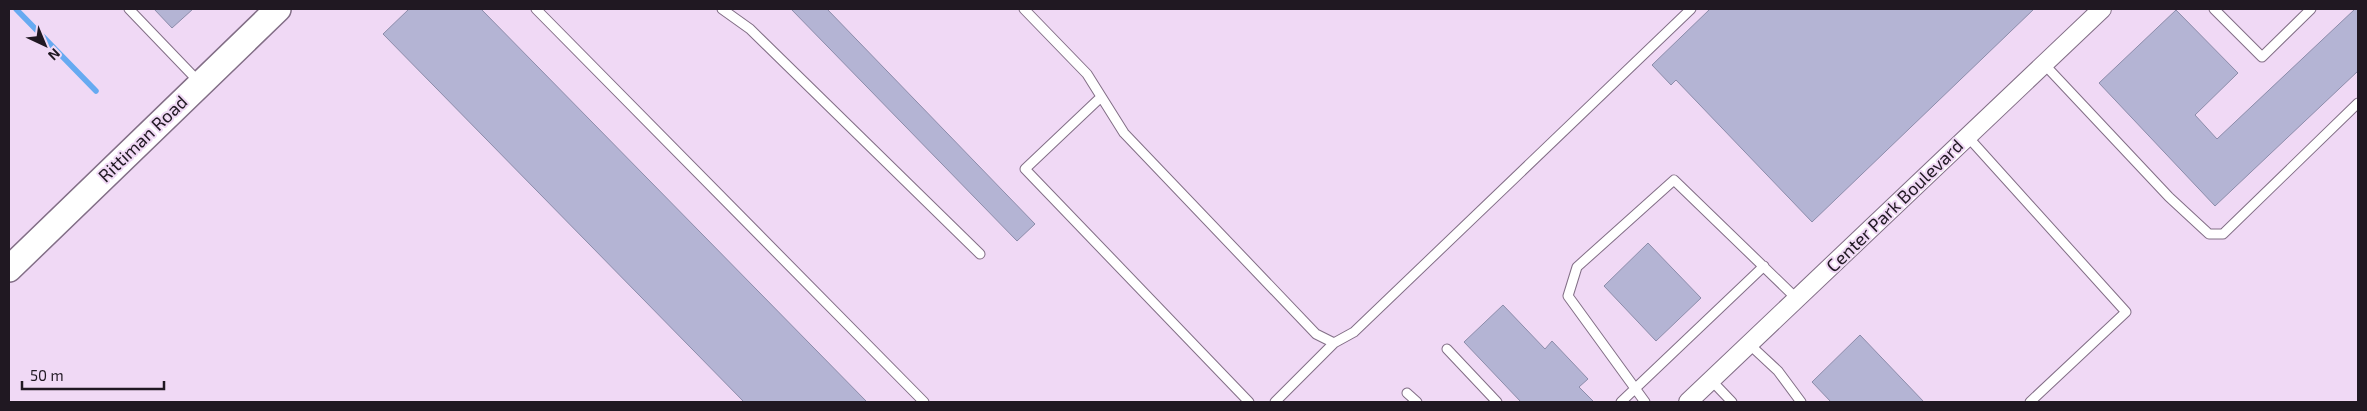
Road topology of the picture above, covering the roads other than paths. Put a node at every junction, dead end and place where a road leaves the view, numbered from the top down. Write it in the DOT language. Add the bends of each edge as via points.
graph roads {
  1 [pos="129,9"];
  2 [pos="278,9"];
  3 [pos="536,9"];
  4 [pos="722,9"];
  5 [pos="1024,9"];
  6 [pos="1691,9"];
  7 [pos="2102,9"];
  8 [pos="2214,9"];
  9 [pos="2311,9"];
  10 [pos="2044,64"];
  11 [pos="200,83"];
  12 [pos="1101,96"];
  13 [pos="2358,103"];
  14 [pos="1968,137"];
  15 [pos="980,254"];
  16 [pos="11,263"];
  17 [pos="1764,266"];
  18 [pos="1797,299"];
  19 [pos="1334,343"];
  20 [pos="1749,344"];
  21 [pos="1447,349"];
  22 [pos="1711,380"];
  23 [pos="1635,388"];
  24 [pos="1407,393"];
  25 [pos="924,402"];
  26 [pos="1249,402"];
  27 [pos="1275,402"];
  28 [pos="1417,402"];
  29 [pos="1497,402"];
  30 [pos="1621,402"];
  31 [pos="1645,402"];
  32 [pos="1688,402"];
  33 [pos="1732,402"];
  34 [pos="1802,402"];
  35 [pos="2030,402"];
  1 -- 11 [label="lane"];
  2 -- 11 [label="main road, Rittiman Road"];
  3 -- 25 [label="lane"];
  4 -- 15 [label="lane" via="750,29"];
  5 -- 12 [label="lane" via="1088,74"];
  6 -- 19 [label="lane" via="1354,332"];
  7 -- 10 [label="street, Center Park Boulevard"];
  8 -- 9 [label="lane" via="2262,57"];
  10 -- 13 [label="lane" via="2169,197 2209,234 2223,234"];
  10 -- 14 [label="street, Center Park Boulevard"];
  11 -- 16 [label="main road, Rittiman Road"];
  12 -- 19 [label="lane" via="1124,133 1316,334"];
  12 -- 26 [label="lane" via="1025,169"];
  14 -- 18 [label="street, Center Park Boulevard"];
  14 -- 35 [label="lane" via="2126,312"];
  17 -- 18 [label="lane"];
  17 -- 23 [label="lane"];
  17 -- 23 [label="lane" via="1674,180 1577,267 1568,296"];
  18 -- 20 [label="street, Center Park Boulevard"];
  19 -- 27 [label="lane"];
  20 -- 22 [label="street, Center Park Boulevard"];
  20 -- 34 [label="lane" via="1778,371"];
  21 -- 29 [label="lane"];
  22 -- 32 [label="street, Center Park Boulevard"];
  22 -- 33 [label="lane"];
  23 -- 30 [label="lane"];
  23 -- 31 [label="lane"];
  24 -- 28 [label="lane"];
}
